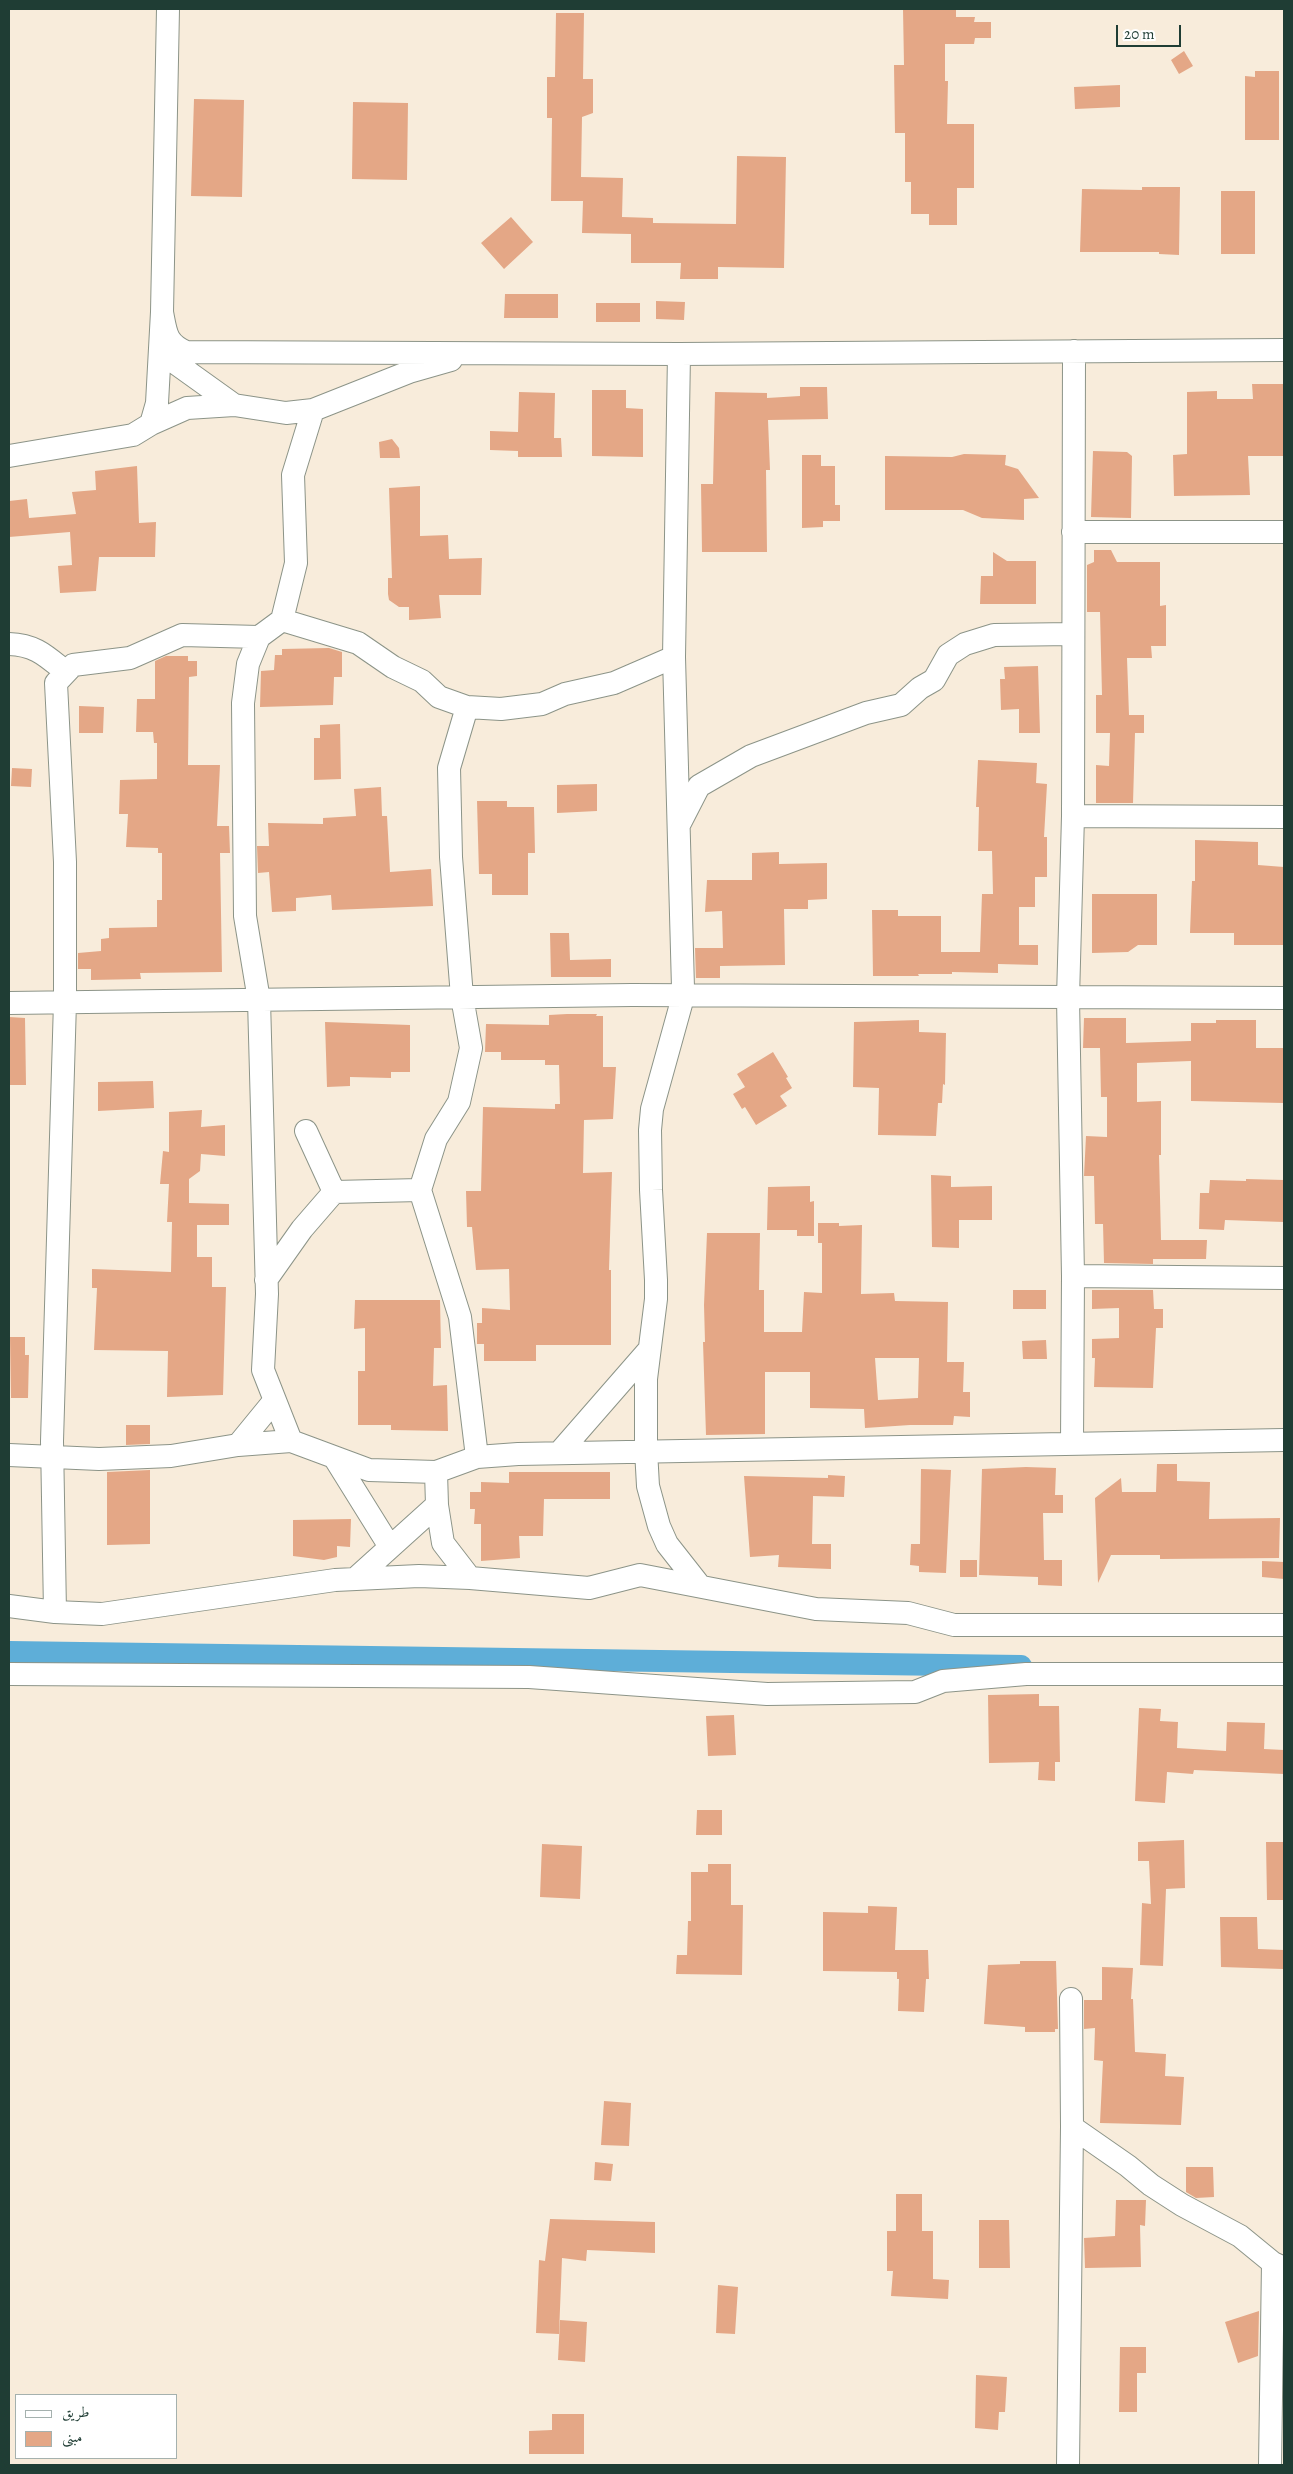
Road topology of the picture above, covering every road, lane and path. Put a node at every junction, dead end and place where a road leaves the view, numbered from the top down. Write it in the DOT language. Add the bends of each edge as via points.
graph roads {
  1 [pos="168,9"];
  2 [pos="162,312"];
  3 [pos="1284,350"];
  4 [pos="1074,351"];
  5 [pos="160,352"];
  6 [pos="478,353"];
  7 [pos="679,354"];
  8 [pos="234,404"];
  9 [pos="313,410"];
  10 [pos="151,424"];
  11 [pos="9,456"];
  12 [pos="1073,532"];
  13 [pos="1284,532"];
  14 [pos="282,620"];
  15 [pos="1073,634"];
  16 [pos="259,637"];
  17 [pos="9,644"];
  18 [pos="674,657"];
  19 [pos="66,672"];
  20 [pos="467,707"];
  21 [pos="1073,816"];
  22 [pos="1284,816"];
  23 [pos="680,824"];
  24 [pos="462,997"];
  25 [pos="682,997"];
  26 [pos="1068,998"];
  27 [pos="1284,998"];
  28 [pos="259,1000"];
  29 [pos="65,1002"];
  30 [pos="9,1003"];
  31 [pos="306,1131"];
  32 [pos="420,1190"];
  33 [pos="334,1192"];
  34 [pos="1073,1276"];
  35 [pos="1284,1278"];
  36 [pos="266,1280"];
  37 [pos="648,1351"];
  38 [pos="274,1400"];
  39 [pos="1284,1440"];
  40 [pos="291,1441"];
  41 [pos="1072,1443"];
  42 [pos="238,1444"];
  43 [pos="646,1450"];
  44 [pos="559,1452"];
  45 [pos="9,1455"];
  46 [pos="53,1457"];
  47 [pos="334,1457"];
  48 [pos="478,1457"];
  49 [pos="436,1472"];
  50 [pos="437,1505"];
  51 [pos="390,1547"];
  52 [pos="470,1578"];
  53 [pos="355,1579"];
  54 [pos="700,1586"];
  55 [pos="9,1606"];
  56 [pos="54,1612"];
  57 [pos="1284,1625"];
  58 [pos="9,1674"];
  59 [pos="1284,1674"];
  60 [pos="1071,1999"];
  61 [pos="1072,2127"];
  62 [pos="1279,2266"];
  63 [pos="1068,2465"];
  64 [pos="1270,2465"];
  1 -- 2 [label="street"];
  2 -- 5 [label="street"];
  2 -- 6 [label="street" via="166,333 173,346 186,352"];
  3 -- 4 [label="street"];
  4 -- 7 [label="street"];
  4 -- 12 [label="street"];
  5 -- 8 [label="street"];
  5 -- 10 [label="street" via="157,403"];
  6 -- 7 [label="street"];
  6 -- 9 [label="street" via="409,372"];
  7 -- 18 [label="street"];
  8 -- 9 [label="street" via="286,413"];
  8 -- 10 [label="street" via="187,408"];
  9 -- 14 [label="street" via="293,475 296,563"];
  10 -- 11 [label="street" via="133,435"];
  12 -- 13 [label="street"];
  12 -- 15 [label="street"];
  14 -- 16 [label="street"];
  14 -- 20 [label="street" via="358,643 422,682 439,697"];
  15 -- 21 [label="street"];
  15 -- 23 [label="street" via="994,635 965,644 948,655 934,680 901,705 866,713 751,756 700,786"];
  16 -- 19 [label="street" via="182,635 130,658 73,665"];
  16 -- 28 [label="street" via="248,664 243,712 245,916"];
  17 -- 19 [label="street" via="25,645"];
  18 -- 20 [label="street" via="614,684 565,694 542,704 501,709"];
  18 -- 23 [label="street"];
  19 -- 29 [label="street" via="56,683 65,862"];
  20 -- 24 [label="street" via="450,768 451,857"];
  21 -- 22 [label="street"];
  21 -- 26 [label="street"];
  23 -- 25 [label="street"];
  24 -- 25 [label="street"];
  24 -- 28 [label="street"];
  24 -- 32 [label="street" via="471,1048 459,1102 436,1139"];
  25 -- 26 [label="street"];
  25 -- 37 [label="street" via="652,1109 651,1190 656,1300"];
  26 -- 27 [label="street"];
  26 -- 34 [label="street"];
  28 -- 29 [label="street"];
  28 -- 36 [label="street"];
  29 -- 30 [label="street"];
  29 -- 46 [label="street"];
  31 -- 33 [label="street"];
  32 -- 33 [label="street"];
  32 -- 48 [label="street" via="460,1317"];
  33 -- 36 [label="street" via="302,1229"];
  34 -- 35 [label="street"];
  34 -- 41 [label="street"];
  36 -- 38 [label="street" via="263,1370"];
  37 -- 43 [label="street"];
  37 -- 44 [label="street"];
  38 -- 40 [label="street"];
  38 -- 42 [label="street"];
  39 -- 41 [label="street"];
  40 -- 42 [label="street"];
  40 -- 47 [label="street"];
  41 -- 43 [label="street"];
  42 -- 46 [label="street" via="172,1456"];
  43 -- 44 [label="street"];
  43 -- 54 [label="street" via="648,1486 659,1526 667,1544"];
  44 -- 48 [label="street"];
  45 -- 46 [label="street"];
  46 -- 56 [label="street"];
  47 -- 49 [label="street" via="369,1470"];
  47 -- 51 [label="street"];
  48 -- 49 [label="street"];
  49 -- 50 [label="street"];
  50 -- 51 [label="street"];
  50 -- 52 [label="street" via="443,1543"];
  51 -- 53 [label="street"];
  52 -- 53 [label="street"];
  52 -- 54 [label="street" via="589,1588 640,1575"];
  53 -- 56 [label="street" via="102,1614"];
  54 -- 57 [label="street" via="816,1609 908,1613 954,1625"];
  55 -- 56 [label="street"];
  58 -- 59 [label="street" via="529,1676 767,1694 915,1692 943,1681 1026,1674"];
  60 -- 61 [label="street"];
  61 -- 62 [label="street" via="1151,2185 1240,2236"];
  61 -- 63 [label="street"];
  62 -- 64 [label="street"];
}
